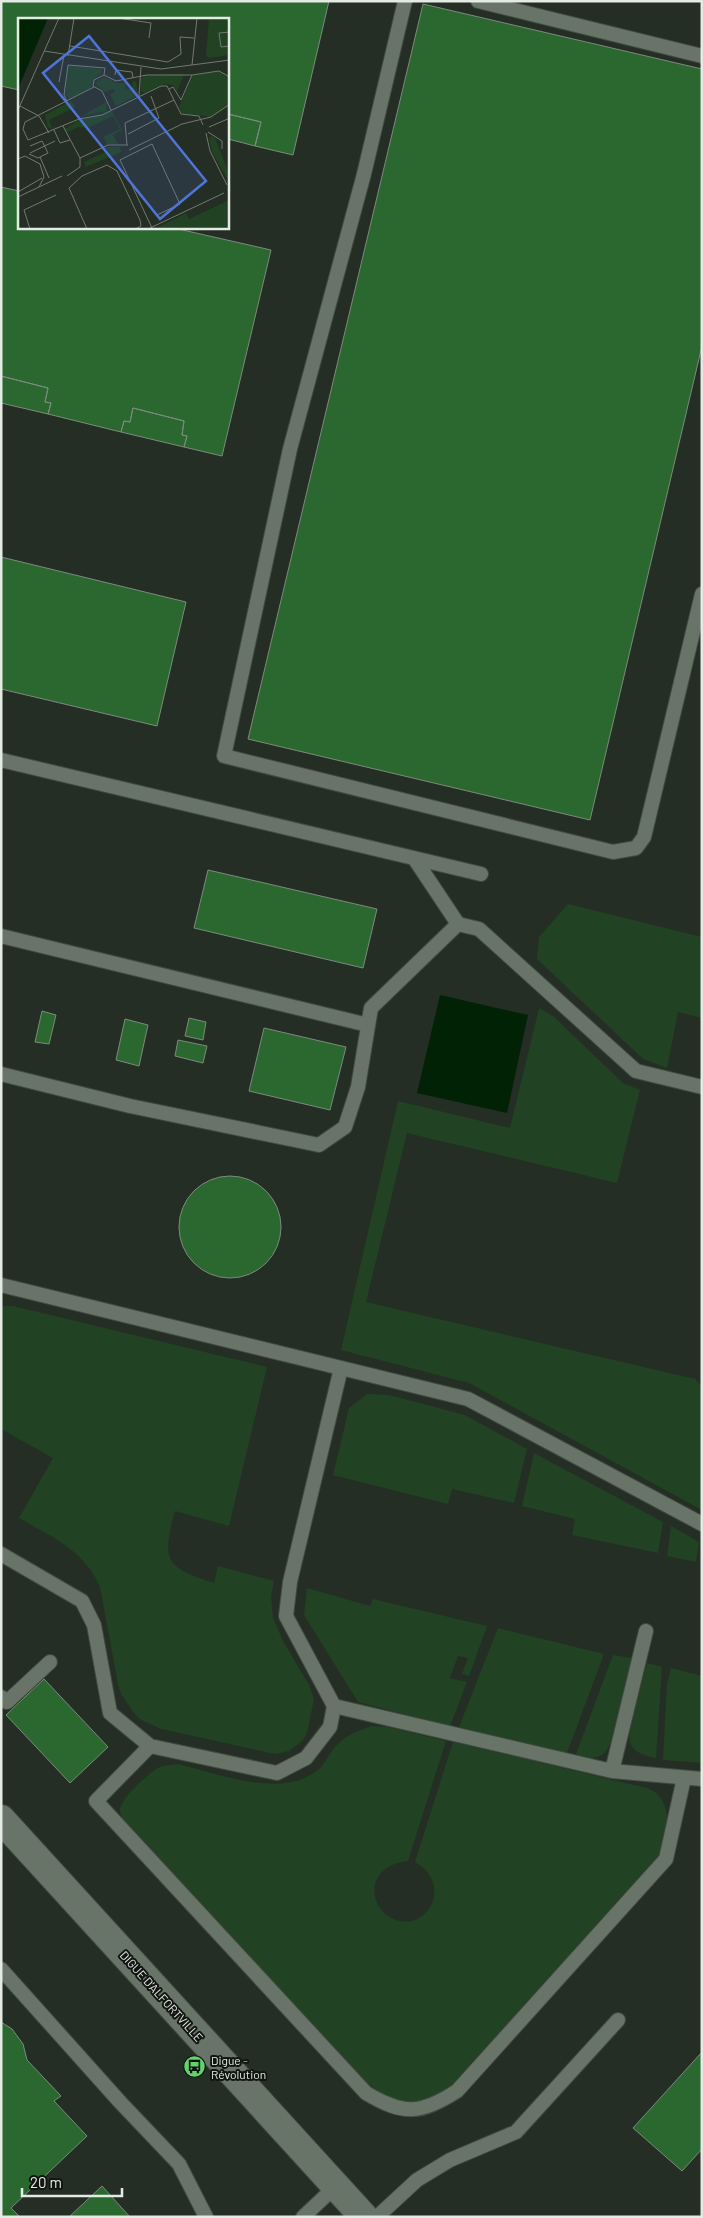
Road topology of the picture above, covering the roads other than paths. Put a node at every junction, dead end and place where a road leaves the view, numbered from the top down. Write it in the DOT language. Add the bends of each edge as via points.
graph roads {
  1 [pos="405,1"];
  2 [pos="478,1"];
  3 [pos="702,56"];
  4 [pos="702,594"];
  5 [pos="1,760"];
  6 [pos="414,858"];
  7 [pos="481,874"];
  8 [pos="458,924"];
  9 [pos="1,936"];
  10 [pos="368,1025"];
  11 [pos="1,1074"];
  12 [pos="702,1087"];
  13 [pos="1,1285"];
  14 [pos="341,1368"];
  15 [pos="702,1524"];
  16 [pos="1,1554"];
  17 [pos="646,1630"];
  18 [pos="50,1662"];
  19 [pos="1,1697"];
  20 [pos="334,1706"];
  21 [pos="150,1746"];
  22 [pos="612,1771"];
  23 [pos="684,1778"];
  24 [pos="702,1779"];
  25 [pos="1,1819"];
  26 [pos="1,1969"];
  27 [pos="618,2020"];
  28 [pos="336,2186"];
  29 [pos="206,2217"];
  30 [pos="303,2217"];
  31 [pos="364,2217"];
  32 [pos="377,2217"];
  1 -- 4 [label="lane" via="364,174 290,449 224,756 612,852 636,848 644,837"];
  2 -- 3 [label="lane"];
  5 -- 6 [label="lane"];
  6 -- 7 [label="lane"];
  6 -- 8 [label="lane"];
  8 -- 10 [label="lane" via="371,1008"];
  8 -- 12 [label="lane" via="479,929 636,1071"];
  9 -- 10 [label="lane"];
  10 -- 11 [label="lane" via="358,1087 345,1127 319,1145 130,1106"];
  13 -- 14 [label="lane"];
  14 -- 15 [label="lane" via="468,1399"];
  14 -- 20 [label="lane" via="290,1582 286,1616"];
  16 -- 21 [label="lane" via="82,1601 94,1625 110,1713"];
  17 -- 22 [label="lane"];
  18 -- 19 [label="lane" via="7,1702"];
  20 -- 21 [label="lane" via="330,1727 306,1758 277,1773"];
  20 -- 22 [label="lane"];
  21 -- 23 [label="lane" via="96,1801 366,2093 389,2106 408,2110 441,2102 457,2091 666,1859"];
  22 -- 23 [label="lane"];
  23 -- 24 [label="lane"];
  25 -- 28 [label="street, DIGUE D'ALFORTVILLE"];
  26 -- 29 [label="lane" via="179,2164"];
  27 -- 32 [label="lane" via="516,2132 450,2160 417,2180"];
  28 -- 30 [label="lane"];
  28 -- 31 [label="street, DIGUE D'ALFORTVILLE"];
}
